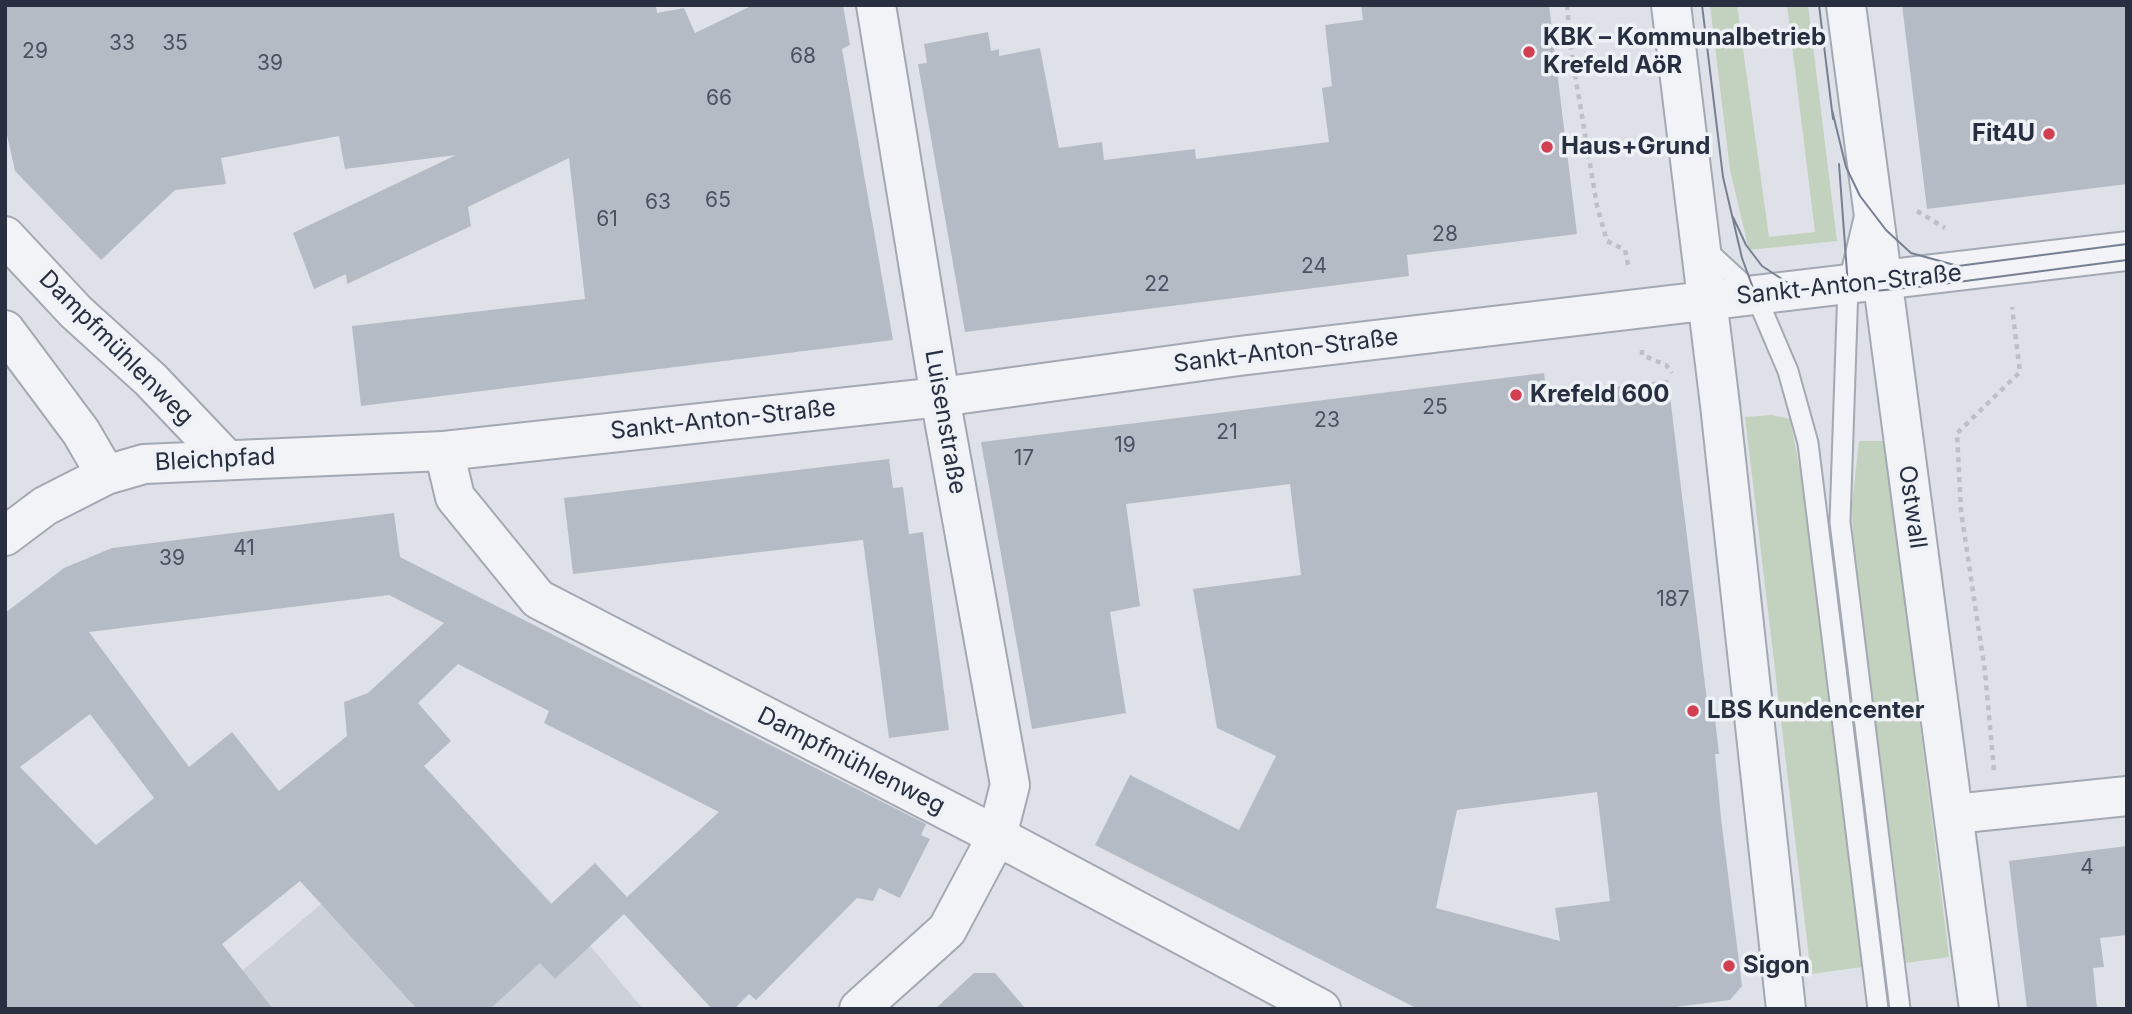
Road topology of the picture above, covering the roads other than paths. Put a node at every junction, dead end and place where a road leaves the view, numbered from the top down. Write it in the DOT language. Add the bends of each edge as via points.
graph roads {
  1 [pos="876,5"];
  2 [pos="1671,5"];
  3 [pos="1846,5"];
  4 [pos="5,236"];
  5 [pos="1701,245"];
  6 [pos="2127,251"];
  7 [pos="1866,284"];
  8 [pos="1756,296"];
  9 [pos="1707,301"];
  10 [pos="5,330"];
  11 [pos="940,397"];
  12 [pos="444,451"];
  13 [pos="226,459"];
  14 [pos="106,475"];
  15 [pos="5,536"];
  16 [pos="2127,796"];
  17 [pos="1954,814"];
  18 [pos="997,836"];
  19 [pos="859,1009"];
  20 [pos="1321,1009"];
  21 [pos="1786,1009"];
  22 [pos="1878,1009"];
  23 [pos="1900,1009"];
  24 [pos="1979,1009"];
  1 -- 11 [label="street, Luisenstraße"];
  2 -- 5 [label="street"];
  3 -- 7 [label="street, Ostwall" via="1871,188"];
  4 -- 13 [label="street, Dampfmühlenweg"];
  5 -- 8 [label="lane"];
  5 -- 9 [label="street"];
  6 -- 7 [label="street, Sankt-Anton-Straße"];
  7 -- 8 [label="street, Sankt-Anton-Straße"];
  7 -- 17 [label="street, Ostwall"];
  7 -- 23 [label="lane" via="1840,522"];
  8 -- 9 [label="street, Sankt-Anton-Straße"];
  8 -- 22 [label="lane" via="1788,371 1808,443"];
  9 -- 11 [label="street, Sankt-Anton-Straße" via="1239,356"];
  9 -- 21 [label="street"];
  10 -- 14 [label="street" via="81,432"];
  11 -- 12 [label="street, Sankt-Anton-Straße"];
  11 -- 18 [label="street, Luisenstraße" via="1010,785"];
  12 -- 13 [label="street, Bleichpfad"];
  12 -- 18 [label="street, Dampfmühlenweg" via="455,497 538,599"];
  13 -- 14 [label="street, Bleichpfad" via="144,464"];
  14 -- 15 [label="street, Bleichpfad" via="45,506"];
  16 -- 17 [label="street"];
  17 -- 24 [label="street, Ostwall"];
  18 -- 19 [label="street, Luisenstraße" via="947,930"];
  18 -- 20 [label="street, Dampfmühlenweg"];
}
